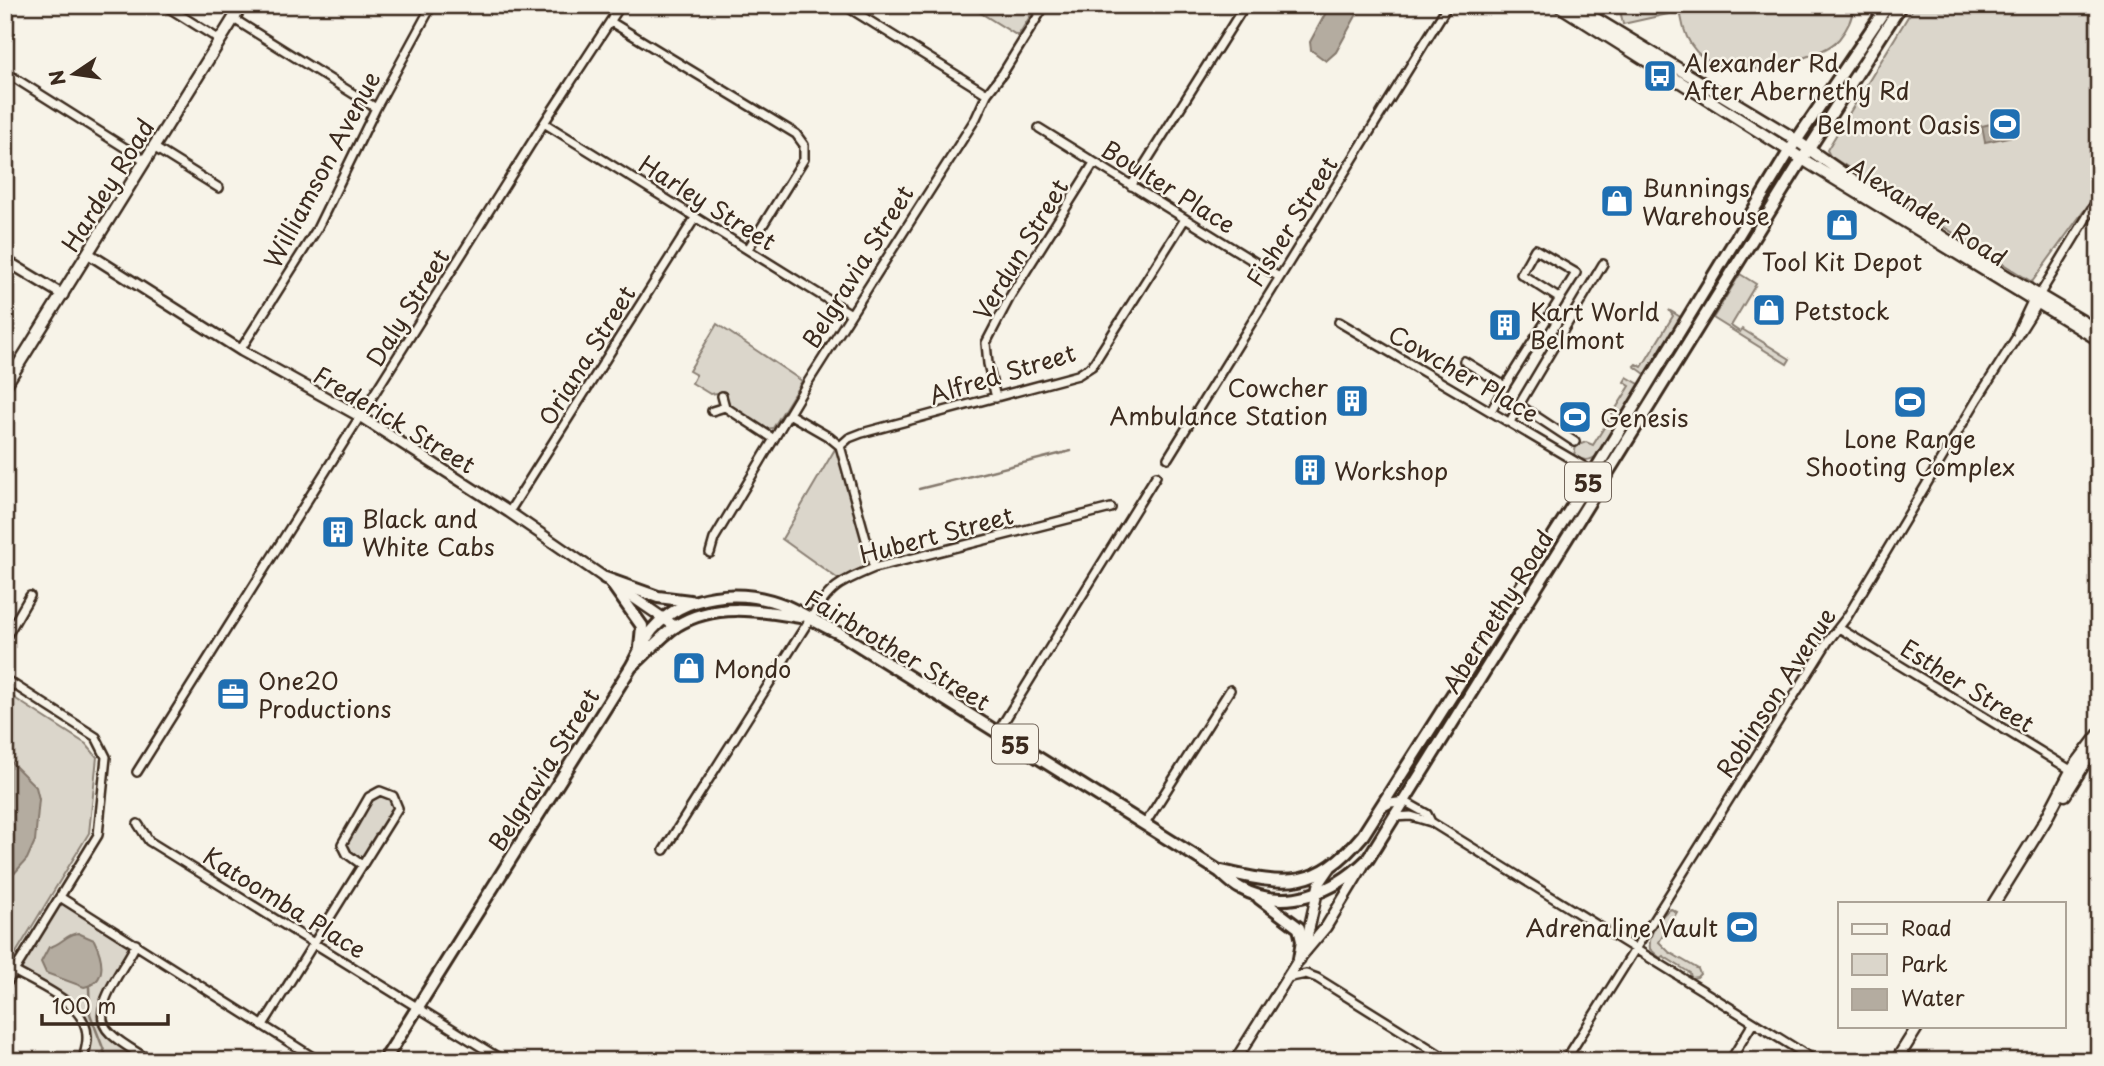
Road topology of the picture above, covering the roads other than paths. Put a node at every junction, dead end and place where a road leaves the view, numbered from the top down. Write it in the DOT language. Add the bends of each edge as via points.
graph roads {
  1 [pos="164,5"];
  2 [pos="242,5"];
  3 [pos="432,5"];
  4 [pos="621,5"];
  5 [pos="844,5"];
  6 [pos="1045,5"];
  7 [pos="1245,5"];
  8 [pos="1448,5"];
  9 [pos="1558,5"];
  10 [pos="1573,5"];
  11 [pos="1888,5"];
  12 [pos="1901,5"];
  13 [pos="234,19"];
  14 [pos="611,22"];
  15 [pos="220,40"];
  16 [pos="5,72"];
  17 [pos="987,94"];
  18 [pos="376,108"];
  19 [pos="544,123"];
  20 [pos="1038,128"];
  21 [pos="1793,146"];
  22 [pos="155,148"];
  23 [pos="1806,154"];
  24 [pos="146,161"];
  25 [pos="1094,163"];
  26 [pos="1131,186"];
  27 [pos="219,188"];
  28 [pos="2099,197"];
  29 [pos="695,218"];
  30 [pos="1185,219"];
  31 [pos="748,249"];
  32 [pos="89,254"];
  33 [pos="5,260"];
  34 [pos="1604,264"];
  35 [pos="1279,277"];
  36 [pos="63,295"];
  37 [pos="1559,299"];
  38 [pos="2037,299"];
  39 [pos="851,314"];
  40 [pos="1339,322"];
  41 [pos="2099,331"];
  42 [pos="2099,340"];
  43 [pos="240,349"];
  44 [pos="1464,361"];
  45 [pos="5,386"];
  46 [pos="1505,386"];
  47 [pos="722,396"];
  48 [pos="996,398"];
  49 [pos="1519,405"];
  50 [pos="725,407"];
  51 [pos="712,411"];
  52 [pos="1491,411"];
  53 [pos="789,414"];
  54 [pos="361,417"];
  55 [pos="1510,422"];
  56 [pos="774,439"];
  57 [pos="1575,442"];
  58 [pos="839,446"];
  59 [pos="1168,458"];
  60 [pos="1594,472"];
  61 [pos="1156,476"];
  62 [pos="1605,479"];
  63 [pos="1111,508"];
  64 [pos="509,512"];
  65 [pos="710,553"];
  66 [pos="874,568"];
  67 [pos="608,580"];
  68 [pos="30,596"];
  69 [pos="693,601"];
  70 [pos="664,618"];
  71 [pos="810,619"];
  72 [pos="676,626"];
  73 [pos="1839,628"];
  74 [pos="5,639"];
  75 [pos="640,650"];
  76 [pos="631,667"];
  77 [pos="5,679"];
  78 [pos="1230,690"];
  79 [pos="997,733"];
  80 [pos="2099,734"];
  81 [pos="137,772"];
  82 [pos="2074,772"];
  83 [pos="1404,801"];
  84 [pos="1380,809"];
  85 [pos="1394,817"];
  86 [pos="1431,822"];
  87 [pos="138,824"];
  88 [pos="1145,824"];
  89 [pos="664,850"];
  90 [pos="1368,859"];
  91 [pos="362,865"];
  92 [pos="1331,866"];
  93 [pos="1219,871"];
  94 [pos="1251,893"];
  95 [pos="1316,894"];
  96 [pos="60,897"];
  97 [pos="1995,902"];
  98 [pos="313,943"];
  99 [pos="136,944"];
  100 [pos="1636,950"];
  101 [pos="1301,955"];
  102 [pos="14,971"];
  103 [pos="1287,978"];
  104 [pos="5,986"];
  105 [pos="418,1007"];
  106 [pos="1753,1023"];
  107 [pos="263,1025"];
  108 [pos="1917,1028"];
  109 [pos="139,1058"];
  110 [pos="83,1061"];
  111 [pos="151,1061"];
  112 [pos="319,1061"];
  113 [pos="384,1061"];
  114 [pos="504,1061"];
  115 [pos="1235,1061"];
  116 [pos="1450,1061"];
  117 [pos="1565,1061"];
  118 [pos="1730,1061"];
  119 [pos="1816,1061"];
  120 [pos="1896,1061"];
  1 -- 15 [label="street"];
  2 -- 13 [label="main road, Hardey Road"];
  3 -- 18 [label="street, Williamson Avenue"];
  4 -- 14 [label="street, Daly Street"];
  5 -- 17 [label="street"];
  6 -- 17 [label="street, Belgravia Street"];
  7 -- 26 [label="street"];
  8 -- 35 [label="street, Fisher Street"];
  9 -- 21 [label="main road, Alexander Road"];
  10 -- 21 [label="main road, Alexander Road"];
  11 -- 21 [label="main road, Abernethy Road / 55"];
  12 -- 23 [label="main road, Abernethy Road / 55"];
  13 -- 15 [label="main road, Hardey Road"];
  13 -- 18 [label="street"];
  14 -- 19 [label="street, Daly Street"];
  14 -- 31 [label="street" via="796,134 804,145 804,159"];
  15 -- 22 [label="main road, Hardey Road"];
  16 -- 24 [label="street"];
  17 -- 39 [label="street, Belgravia Street"];
  18 -- 43 [label="street, Williamson Avenue" via="317,229"];
  19 -- 29 [label="street, Harley Street"];
  19 -- 54 [label="street, Daly Street"];
  20 -- 25 [label="street, Boulter Place"];
  21 -- 23 [label="main road, Alexander Road"];
  21 -- 60 [label="main road, Abernethy Road / 55"];
  22 -- 24 [label="main road, Hardey Road"];
  22 -- 27 [label="street"];
  23 -- 38 [label="main road, Alexander Road"];
  23 -- 62 [label="main road, Abernethy Road / 55"];
  24 -- 32 [label="main road, Hardey Road"];
  25 -- 26 [label="street, Boulter Place"];
  25 -- 48 [label="street, Verdun Street" via="986,343"];
  26 -- 30 [label="street, Boulter Place"];
  28 -- 38 [label="street, Robinson Avenue"];
  29 -- 31 [label="street, Harley Street"];
  29 -- 64 [label="street, Oriana Street"];
  30 -- 35 [label="street, Boulter Place"];
  30 -- 48 [label="street, Alfred Street" via="1092,366 1077,375"];
  31 -- 39 [label="street, Harley Street"];
  32 -- 36 [label="main road, Hardey Road"];
  32 -- 43 [label="street, Frederick Street"];
  33 -- 36 [label="street"];
  34 -- 49 [label="street"];
  35 -- 59 [label="street, Fisher Street"];
  36 -- 45 [label="main road, Hardey Road"];
  37 -- 37 [label="street" via="1576,273 1535,249 1521,274"];
  37 -- 46 [label="street"];
  38 -- 41 [label="main road, Alexander Road"];
  38 -- 42 [label="main road, Alexander Road"];
  38 -- 73 [label="street, Robinson Avenue"];
  39 -- 53 [label="street, Belgravia Street"];
  40 -- 52 [label="street, Cowcher Place"];
  43 -- 54 [label="street, Frederick Street"];
  44 -- 46 [label="street"];
  46 -- 52 [label="street"];
  47 -- 50 [label="street"];
  48 -- 58 [label="street, Alfred Street" via="862,433"];
  49 -- 55 [label="street"];
  49 -- 57 [label="street"];
  50 -- 51 [label="street"];
  50 -- 56 [label="street"];
  52 -- 55 [label="street, Cowcher Place"];
  53 -- 56 [label="street, Belgravia Street"];
  53 -- 58 [label="street"];
  54 -- 64 [label="street, Frederick Street"];
  54 -- 81 [label="street, Daly Street"];
  55 -- 60 [label="street, Cowcher Place"];
  56 -- 65 [label="street, Belgravia Street" via="714,538"];
  58 -- 66 [label="street"];
  60 -- 62 [label="street, Cowcher Place"];
  60 -- 84 [label="main road, Abernethy Road / 55"];
  61 -- 79 [label="street"];
  62 -- 83 [label="main road, Abernethy Road / 55"];
  63 -- 66 [label="street, Hubert Street"];
  64 -- 67 [label="street, Frederick Street"];
  66 -- 71 [label="street, Hubert Street" via="832,588"];
  67 -- 69 [label="main road" via="658,597"];
  67 -- 70 [label="street, Frederick Street"];
  67 -- 75 [label="main road" via="642,626"];
  68 -- 74 [label="street"];
  69 -- 70 [label="main road, Fairbrother Street / 55"];
  69 -- 71 [label="main road, Fairbrother Street / 55" via="724,596 764,600"];
  70 -- 72 [label="street, Frederick Street"];
  70 -- 75 [label="main road, Fairbrother Street / 55"];
  71 -- 72 [label="main road, Belgravia Street / 55" via="731,609"];
  71 -- 79 [label="main road, Fairbrother Street / 55"];
  71 -- 89 [label="street, Hubert Street"];
  72 -- 76 [label="main road, Belgravia Street / 55"];
  73 -- 82 [label="street, Esther Street"];
  73 -- 100 [label="street, Robinson Avenue"];
  75 -- 76 [label="main road, Fairbrother Street / 55"];
  76 -- 105 [label="main road, Belgravia Street / 55"];
  77 -- 96 [label="street" via="96,737 106,757 98,835"];
  78 -- 88 [label="street"];
  79 -- 88 [label="main road, Fairbrother Street / 55"];
  80 -- 82 [label="main road" via="2082,753"];
  82 -- 97 [label="main road"];
  83 -- 84 [label="street"];
  83 -- 85 [label="main road, Abernethy Road / 55"];
  83 -- 86 [label="street" via="1427,814"];
  84 -- 92 [label="main road, Abernethy Road / 55" via="1350,850"];
  85 -- 86 [label="street"];
  85 -- 90 [label="main road, Abernethy Road / 55"];
  86 -- 100 [label="street"];
  87 -- 98 [label="street, Katoomba Place" via="149,841"];
  88 -- 93 [label="main road, Fairbrother Street / 55"];
  90 -- 95 [label="main road, Fairbrother Street / 55" via="1345,880"];
  90 -- 101 [label="street, Abernethy Road" via="1325,927"];
  91 -- 91 [label="street" via="398,808 393,796 380,791 369,797 342,844"];
  91 -- 98 [label="street"];
  92 -- 93 [label="main road, Fairbrother Street / 55" via="1308,877 1279,882"];
  92 -- 95 [label="street, Abernethy Road"];
  93 -- 94 [label="main road, Fairbrother Street / 55"];
  94 -- 95 [label="main road, Fairbrother Street / 55" via="1286,900"];
  94 -- 101 [label="main road" via="1299,928"];
  95 -- 101 [label="street, Abernethy Road"];
  96 -- 99 [label="street"];
  96 -- 102 [label="street"];
  98 -- 105 [label="street, Katoomba Place"];
  98 -- 107 [label="street"];
  99 -- 107 [label="street"];
  99 -- 109 [label="street" via="101,1011 108,1032"];
  100 -- 106 [label="street"];
  100 -- 117 [label="street, Robinson Avenue"];
  101 -- 103 [label="street, Abernethy Road"];
  102 -- 104 [label="street"];
  102 -- 110 [label="street" via="74,1006 88,1037"];
  103 -- 115 [label="street, Abernethy Road"];
  103 -- 116 [label="street" via="1306,974 1317,978"];
  105 -- 113 [label="main road, Belgravia Street / 55"];
  105 -- 114 [label="street, Katoomba Place"];
  106 -- 118 [label="street"];
  106 -- 119 [label="street"];
  107 -- 112 [label="street"];
  108 -- 120 [label="main road"];
  109 -- 111 [label="street"];
}
